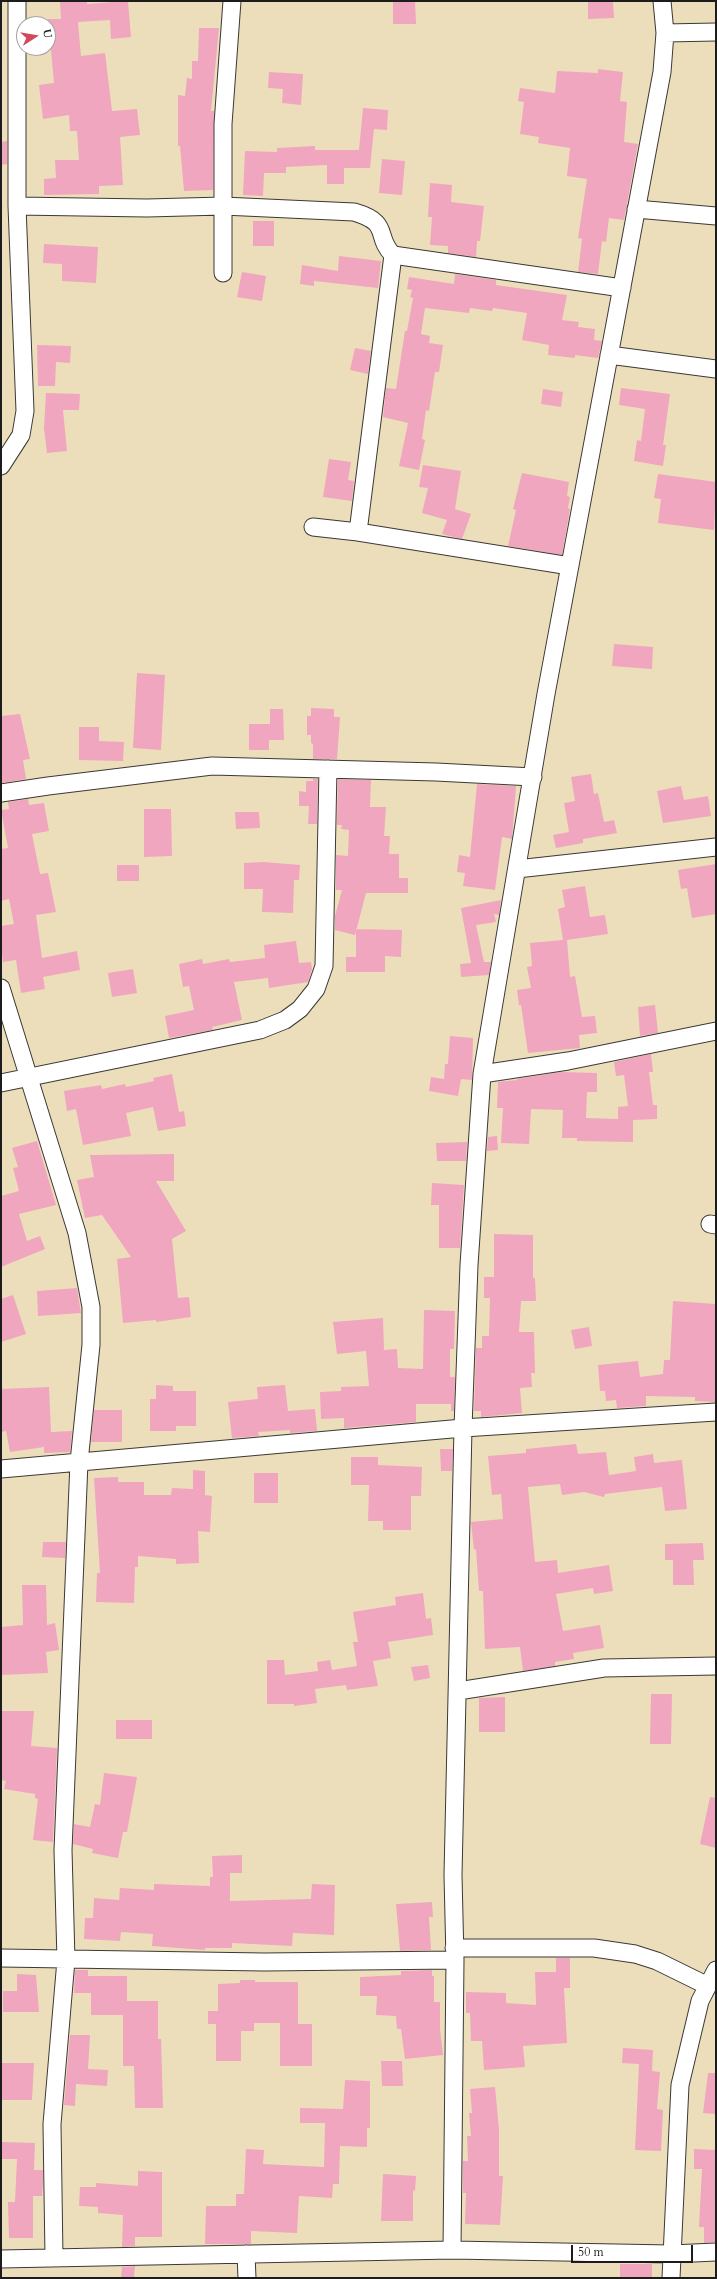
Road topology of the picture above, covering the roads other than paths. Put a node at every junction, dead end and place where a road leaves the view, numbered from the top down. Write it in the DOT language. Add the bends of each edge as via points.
graph roads {
  1 [pos="17,1"];
  2 [pos="232,1"];
  3 [pos="662,1"];
  4 [pos="716,32"];
  5 [pos="665,33"];
  6 [pos="17,206"];
  7 [pos="223,206"];
  8 [pos="636,209"];
  9 [pos="716,216"];
  10 [pos="393,255"];
  11 [pos="223,273"];
  12 [pos="622,288"];
  13 [pos="609,355"];
  14 [pos="716,369"];
  15 [pos="4,461"];
  16 [pos="313,527"];
  17 [pos="358,532"];
  18 [pos="570,566"];
  19 [pos="328,769"];
  20 [pos="533,778"];
  21 [pos="1,794"];
  22 [pos="716,846"];
  23 [pos="517,868"];
  24 [pos="1,988"];
  25 [pos="716,1030"];
  26 [pos="482,1074"];
  27 [pos="29,1078"];
  28 [pos="1,1083"];
  29 [pos="716,1412"];
  30 [pos="463,1428"];
  31 [pos="79,1462"];
  32 [pos="1,1469"];
  33 [pos="716,1666"];
  34 [pos="458,1691"];
  35 [pos="454,1954"];
  36 [pos="1,1958"];
  37 [pos="66,1960"];
  38 [pos="716,1970"];
  39 [pos="708,1986"];
  40 [pos="452,2250"];
  41 [pos="716,2252"];
  42 [pos="246,2254"];
  43 [pos="671,2254"];
  44 [pos="54,2258"];
  45 [pos="1,2259"];
  46 [pos="247,2278"];
  47 [pos="671,2278"];
  1 -- 6 [label="street"];
  2 -- 7 [label="street" via="223,124"];
  3 -- 5 [label="street"];
  4 -- 5 [label="street"];
  5 -- 8 [label="street" via="662,72"];
  6 -- 7 [label="street"];
  6 -- 15 [label="street" via="25,411 21,435"];
  7 -- 10 [label="street" via="354,212 368,216 381,228 388,251"];
  7 -- 11 [label="street"];
  8 -- 9 [label="street"];
  8 -- 12 [label="street"];
  10 -- 12 [label="street"];
  10 -- 17 [label="street"];
  12 -- 13 [label="street"];
  13 -- 14 [label="street"];
  13 -- 18 [label="street"];
  16 -- 17 [label="street"];
  17 -- 18 [label="street"];
  18 -- 20 [label="street"];
  19 -- 20 [label="street"];
  19 -- 21 [label="street" via="212,766"];
  19 -- 27 [label="street" via="324,966 316,989 300,1009 285,1020 236,1036"];
  20 -- 23 [label="street"];
  22 -- 23 [label="street"];
  23 -- 26 [label="street"];
  24 -- 27 [label="street"];
  25 -- 26 [label="street" via="568,1062"];
  26 -- 30 [label="street" via="469,1265"];
  27 -- 28 [label="street"];
  27 -- 31 [label="street" via="75,1227 89,1288 91,1345"];
  29 -- 30 [label="street"];
  30 -- 31 [label="street"];
  30 -- 34 [label="street"];
  31 -- 32 [label="street"];
  31 -- 37 [label="street" via="63,1850"];
  33 -- 34 [label="street" via="604,1668"];
  34 -- 35 [label="street" via="453,1876"];
  35 -- 37 [label="street" via="264,1962"];
  35 -- 39 [label="street" via="594,1948 657,1961"];
  35 -- 40 [label="street"];
  36 -- 37 [label="street"];
  37 -- 44 [label="street" via="52,2124"];
  38 -- 39 [label="street"];
  39 -- 43 [label="street" via="700,2002 680,2085"];
  40 -- 42 [label="street"];
  40 -- 43 [label="street"];
  41 -- 43 [label="street"];
  42 -- 44 [label="street"];
  42 -- 46 [label="street"];
  43 -- 47 [label="street"];
  44 -- 45 [label="street"];
}
